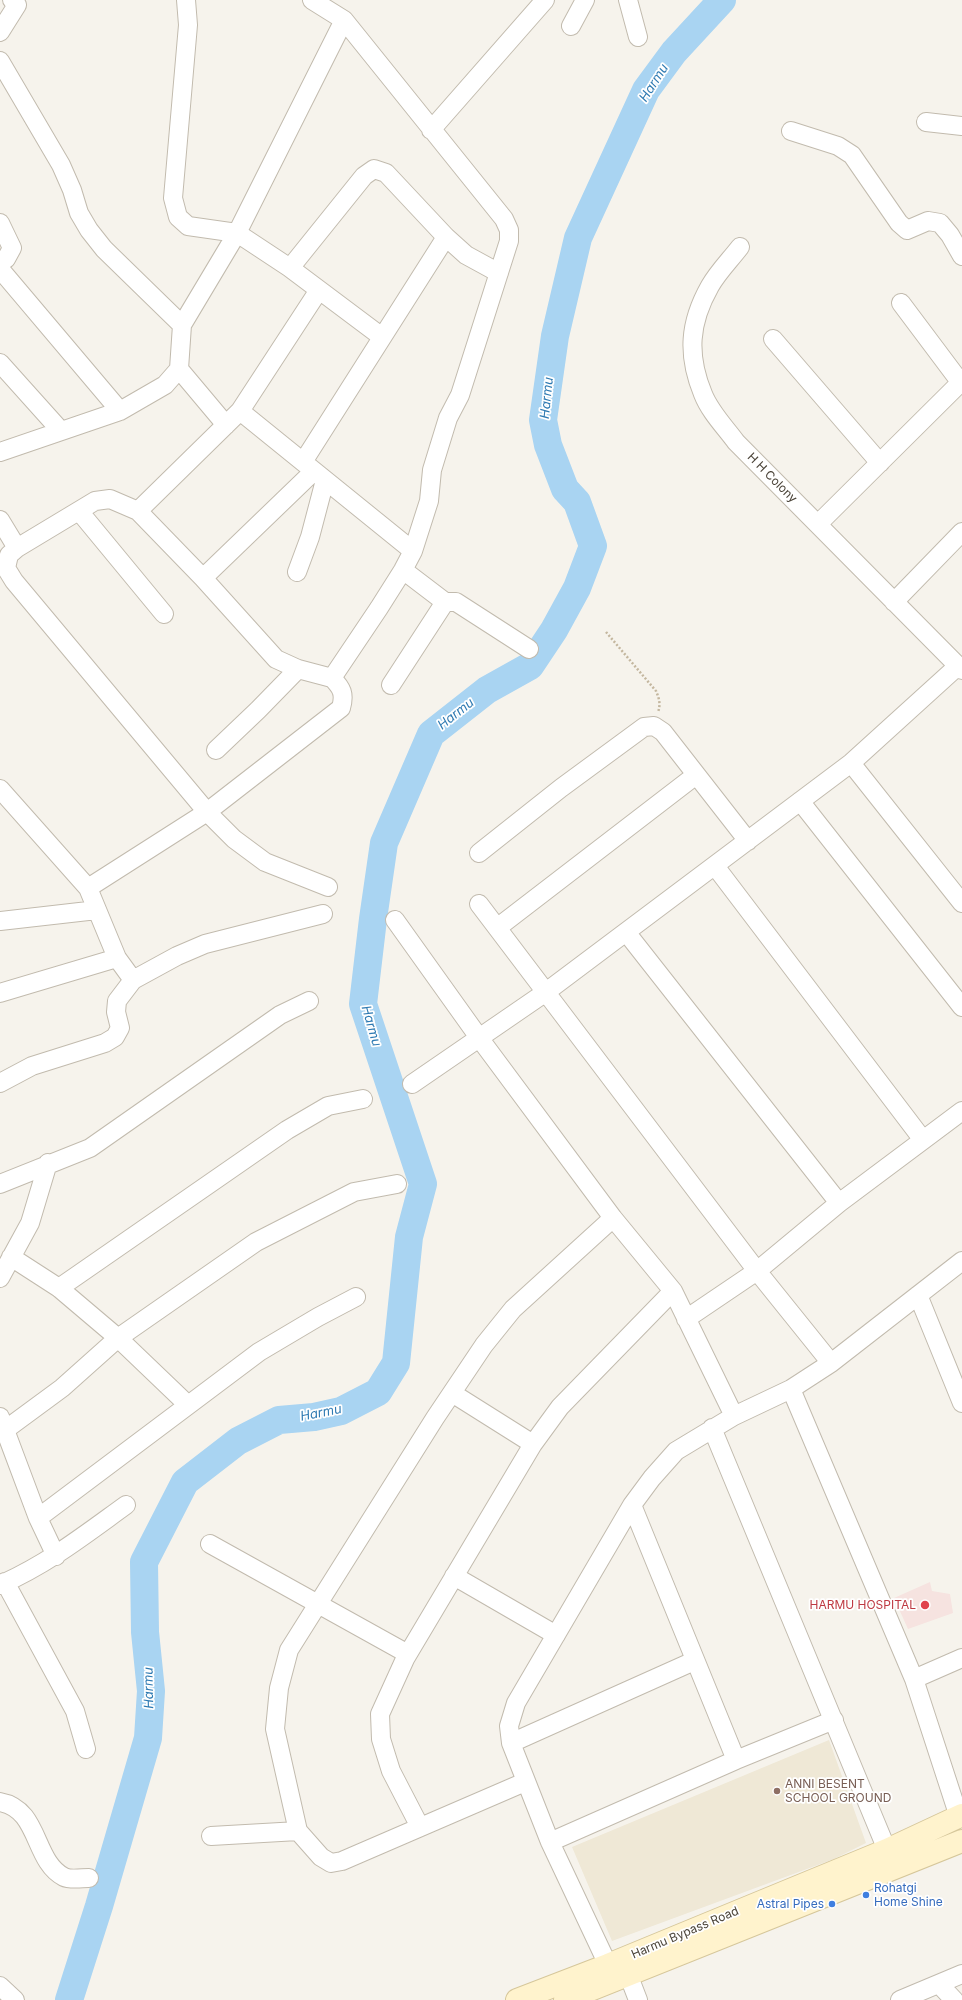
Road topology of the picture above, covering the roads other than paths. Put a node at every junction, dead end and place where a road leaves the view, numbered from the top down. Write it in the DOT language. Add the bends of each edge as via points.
graph roads {
  1 [pos="186,0"];
  2 [pos="312,0"];
  3 [pos="545,0"];
  4 [pos="585,0"];
  5 [pos="628,0"];
  6 [pos="14,6"];
  7 [pos="344,20"];
  8 [pos="571,26"];
  9 [pos="0,32"];
  10 [pos="638,37"];
  11 [pos="0,61"];
  12 [pos="926,122"];
  13 [pos="962,126"];
  14 [pos="431,130"];
  15 [pos="791,131"];
  16 [pos="0,223"];
  17 [pos="237,234"];
  18 [pos="446,237"];
  19 [pos="740,247"];
  20 [pos="962,256"];
  21 [pos="0,262"];
  22 [pos="290,268"];
  23 [pos="0,269"];
  24 [pos="499,273"];
  25 [pos="319,290"];
  26 [pos="901,303"];
  27 [pos="182,325"];
  28 [pos="382,337"];
  29 [pos="774,340"];
  30 [pos="0,363"];
  31 [pos="179,369"];
  32 [pos="961,382"];
  33 [pos="120,411"];
  34 [pos="240,412"];
  35 [pos="226,425"];
  36 [pos="61,431"];
  37 [pos="0,452"];
  38 [pos="880,463"];
  39 [pos="314,471"];
  40 [pos="80,511"];
  41 [pos="138,511"];
  42 [pos="0,520"];
  43 [pos="818,524"];
  44 [pos="962,532"];
  45 [pos="17,548"];
  46 [pos="412,551"];
  47 [pos="403,570"];
  48 [pos="297,572"];
  49 [pos="203,578"];
  50 [pos="445,602"];
  51 [pos="894,602"];
  52 [pos="164,614"];
  53 [pos="529,649"];
  54 [pos="298,668"];
  55 [pos="960,668"];
  56 [pos="332,678"];
  57 [pos="391,685"];
  58 [pos="216,750"];
  59 [pos="851,763"];
  60 [pos="696,775"];
  61 [pos="0,789"];
  62 [pos="800,802"];
  63 [pos="207,812"];
  64 [pos="748,841"];
  65 [pos="479,853"];
  66 [pos="715,866"];
  67 [pos="328,887"];
  68 [pos="88,888"];
  69 [pos="962,903"];
  70 [pos="480,904"];
  71 [pos="97,910"];
  72 [pos="323,914"];
  73 [pos="396,920"];
  74 [pos="0,921"];
  75 [pos="497,928"];
  76 [pos="626,932"];
  77 [pos="117,958"];
  78 [pos="133,980"];
  79 [pos="0,992"];
  80 [pos="546,992"];
  81 [pos="309,1001"];
  82 [pos="962,1007"];
  83 [pos="480,1039"];
  84 [pos="0,1083"];
  85 [pos="412,1084"];
  86 [pos="363,1099"];
  87 [pos="962,1111"];
  88 [pos="923,1140"];
  89 [pos="48,1163"];
  90 [pos="0,1184"];
  91 [pos="397,1184"];
  92 [pos="839,1203"];
  93 [pos="613,1218"];
  94 [pos="962,1261"];
  95 [pos="4,1268"];
  96 [pos="757,1271"];
  97 [pos="59,1288"];
  98 [pos="673,1291"];
  99 [pos="918,1295"];
  100 [pos="356,1297"];
  101 [pos="686,1319"];
  102 [pos="118,1338"];
  103 [pos="830,1363"];
  104 [pos="791,1389"];
  105 [pos="452,1393"];
  106 [pos="962,1403"];
  107 [pos="188,1405"];
  108 [pos="734,1416"];
  109 [pos="2,1423"];
  110 [pos="712,1428"];
  111 [pos="533,1444"];
  112 [pos="126,1505"];
  113 [pos="632,1505"];
  114 [pos="38,1518"];
  115 [pos="210,1544"];
  116 [pos="56,1556"];
  117 [pos="454,1576"];
  118 [pos="3,1583"];
  119 [pos="319,1604"];
  120 [pos="556,1635"];
  121 [pos="408,1654"];
  122 [pos="962,1658"];
  123 [pos="694,1661"];
  124 [pos="914,1679"];
  125 [pos="834,1720"];
  126 [pos="511,1743"];
  127 [pos="86,1749"];
  128 [pos="736,1760"];
  129 [pos="525,1782"];
  130 [pos="0,1802"];
  131 [pos="961,1816"];
  132 [pos="420,1827"];
  133 [pos="298,1831"];
  134 [pos="211,1836"];
  135 [pos="550,1842"];
  136 [pos="960,1844"];
  137 [pos="887,1850"];
  138 [pos="89,1878"];
  139 [pos="608,1966"];
  140 [pos="628,1974"];
  141 [pos="962,1974"];
  142 [pos="939,1984"];
  143 [pos="0,1986"];
  144 [pos="15,2000"];
  145 [pos="517,2000"];
  146 [pos="565,2000"];
  147 [pos="638,2000"];
  148 [pos="900,2000"];
  149 [pos="954,2000"];
  1 -- 17 [label="street" via="188,25 173,198 178,216 188,226"];
  2 -- 7 [label="street"];
  3 -- 14 [label="street"];
  4 -- 8 [label="street"];
  5 -- 10 [label="street"];
  6 -- 9 [label="street"];
  7 -- 14 [label="street"];
  7 -- 17 [label="street"];
  11 -- 27 [label="street" via="61,165 79,213 89,230 104,249"];
  12 -- 13 [label="street"];
  14 -- 24 [label="street" via="504,219 509,230 509,241"];
  15 -- 20 [label="street" via="838,146 852,155 899,223 907,230 928,221 940,223"];
  16 -- 21 [label="street" via="12,248 6,259"];
  17 -- 22 [label="street"];
  17 -- 27 [label="street"];
  18 -- 22 [label="street" via="386,173 374,169 364,176"];
  18 -- 24 [label="street" via="466,255"];
  18 -- 28 [label="street"];
  19 -- 43 [label="street, H H Colony" via="711,285 698,310 692,333 694,364 703,395 736,442"];
  22 -- 25 [label="street"];
  23 -- 33 [label="street"];
  24 -- 46 [label="street" via="460,395 448,418 432,470 429,501"];
  25 -- 28 [label="street"];
  25 -- 34 [label="street"];
  26 -- 32 [label="street"];
  27 -- 31 [label="street"];
  28 -- 39 [label="street"];
  29 -- 38 [label="street"];
  30 -- 36 [label="street"];
  31 -- 33 [label="street" via="165,385"];
  31 -- 35 [label="street"];
  32 -- 38 [label="street"];
  33 -- 36 [label="street"];
  34 -- 35 [label="street"];
  34 -- 39 [label="street"];
  35 -- 41 [label="street"];
  36 -- 37 [label="street"];
  38 -- 43 [label="street"];
  39 -- 46 [label="street"];
  39 -- 48 [label="street" via="310,537"];
  39 -- 49 [label="street"];
  40 -- 41 [label="street" via="95,501 110,499"];
  40 -- 45 [label="street"];
  40 -- 52 [label="street"];
  41 -- 49 [label="street"];
  42 -- 45 [label="street"];
  43 -- 51 [label="street, H H Colony"];
  44 -- 51 [label="street"];
  45 -- 63 [label="street" via="9,555 6,568 14,581"];
  46 -- 47 [label="street"];
  47 -- 50 [label="street"];
  47 -- 56 [label="street"];
  49 -- 54 [label="street" via="276,659"];
  50 -- 53 [label="street" via="456,602"];
  50 -- 57 [label="street"];
  51 -- 55 [label="street, H H Colony"];
  54 -- 56 [label="street"];
  54 -- 58 [label="street"];
  55 -- 59 [label="street"];
  56 -- 63 [label="street" via="343,689 341,708"];
  59 -- 62 [label="street"];
  59 -- 69 [label="street"];
  60 -- 64 [label="street"];
  60 -- 65 [label="street" via="663,732 654,726 644,727"];
  60 -- 75 [label="street"];
  61 -- 68 [label="street"];
  62 -- 64 [label="street"];
  62 -- 82 [label="street"];
  63 -- 67 [label="street" via="234,839 265,862"];
  63 -- 68 [label="street"];
  64 -- 66 [label="street"];
  66 -- 76 [label="street"];
  66 -- 88 [label="street"];
  68 -- 71 [label="street"];
  70 -- 75 [label="street"];
  71 -- 74 [label="street"];
  71 -- 77 [label="street"];
  72 -- 78 [label="street" via="205,944"];
  73 -- 83 [label="street"];
  75 -- 80 [label="street"];
  76 -- 80 [label="street"];
  76 -- 92 [label="street"];
  77 -- 78 [label="street"];
  77 -- 79 [label="street"];
  78 -- 84 [label="street" via="117,1001 116,1012 120,1028 115,1037 106,1043 32,1066"];
  80 -- 83 [label="street"];
  80 -- 96 [label="street"];
  81 -- 89 [label="street" via="280,1014 90,1148"];
  83 -- 85 [label="street"];
  83 -- 93 [label="street"];
  86 -- 97 [label="street" via="328,1106 287,1130"];
  87 -- 88 [label="street"];
  88 -- 92 [label="street"];
  89 -- 90 [label="street"];
  89 -- 95 [label="street" via="30,1223"];
  91 -- 102 [label="street" via="354,1192 256,1242"];
  92 -- 96 [label="street"];
  93 -- 98 [label="street"];
  93 -- 105 [label="street" via="513,1309 484,1345"];
  94 -- 99 [label="street"];
  95 -- 97 [label="street"];
  96 -- 101 [label="street"];
  96 -- 103 [label="street"];
  97 -- 102 [label="street"];
  98 -- 101 [label="street"];
  98 -- 111 [label="street" via="560,1407"];
  99 -- 103 [label="street"];
  99 -- 106 [label="street"];
  100 -- 107 [label="street" via="259,1352"];
  101 -- 108 [label="street"];
  102 -- 107 [label="street"];
  102 -- 109 [label="street" via="62,1388"];
  103 -- 104 [label="street"];
  104 -- 108 [label="street"];
  104 -- 124 [label="street"];
  105 -- 111 [label="street"];
  105 -- 119 [label="street"];
  107 -- 114 [label="street"];
  108 -- 110 [label="street"];
  109 -- 114 [label="street"];
  110 -- 113 [label="street" via="676,1451"];
  110 -- 125 [label="street"];
  111 -- 117 [label="street"];
  112 -- 116 [label="street"];
  113 -- 120 [label="street"];
  113 -- 123 [label="street"];
  114 -- 116 [label="street"];
  115 -- 119 [label="street"];
  116 -- 118 [label="street"];
  117 -- 120 [label="street"];
  117 -- 121 [label="street"];
  118 -- 127 [label="street" via="75,1711"];
  119 -- 121 [label="street"];
  119 -- 133 [label="street" via="289,1650 278,1688 275,1729"];
  120 -- 126 [label="street" via="516,1703 509,1726"];
  121 -- 132 [label="street" via="380,1714 381,1739 391,1771"];
  122 -- 124 [label="street"];
  123 -- 126 [label="street"];
  123 -- 128 [label="street"];
  124 -- 131 [label="street"];
  125 -- 128 [label="street"];
  125 -- 137 [label="street"];
  126 -- 129 [label="street"];
  128 -- 135 [label="street"];
  129 -- 132 [label="street"];
  129 -- 135 [label="street"];
  130 -- 138 [label="street" via="20,1811 30,1824 53,1870 66,1878"];
  131 -- 137 [label="main road, Harmu Bypass Road"];
  132 -- 133 [label="street" via="342,1861 331,1863 321,1857"];
  133 -- 134 [label="street"];
  135 -- 139 [label="street"];
  136 -- 140 [label="main road, Harmu Bypass Road"];
  137 -- 139 [label="main road, Harmu Bypass Road"];
  139 -- 145 [label="main road, Harmu Bypass Road"];
  140 -- 146 [label="main road, Harmu Bypass Road"];
  140 -- 147 [label="street"];
  141 -- 142 [label="street"];
  142 -- 148 [label="street"];
  142 -- 149 [label="street"];
  143 -- 144 [label="street"];
}
